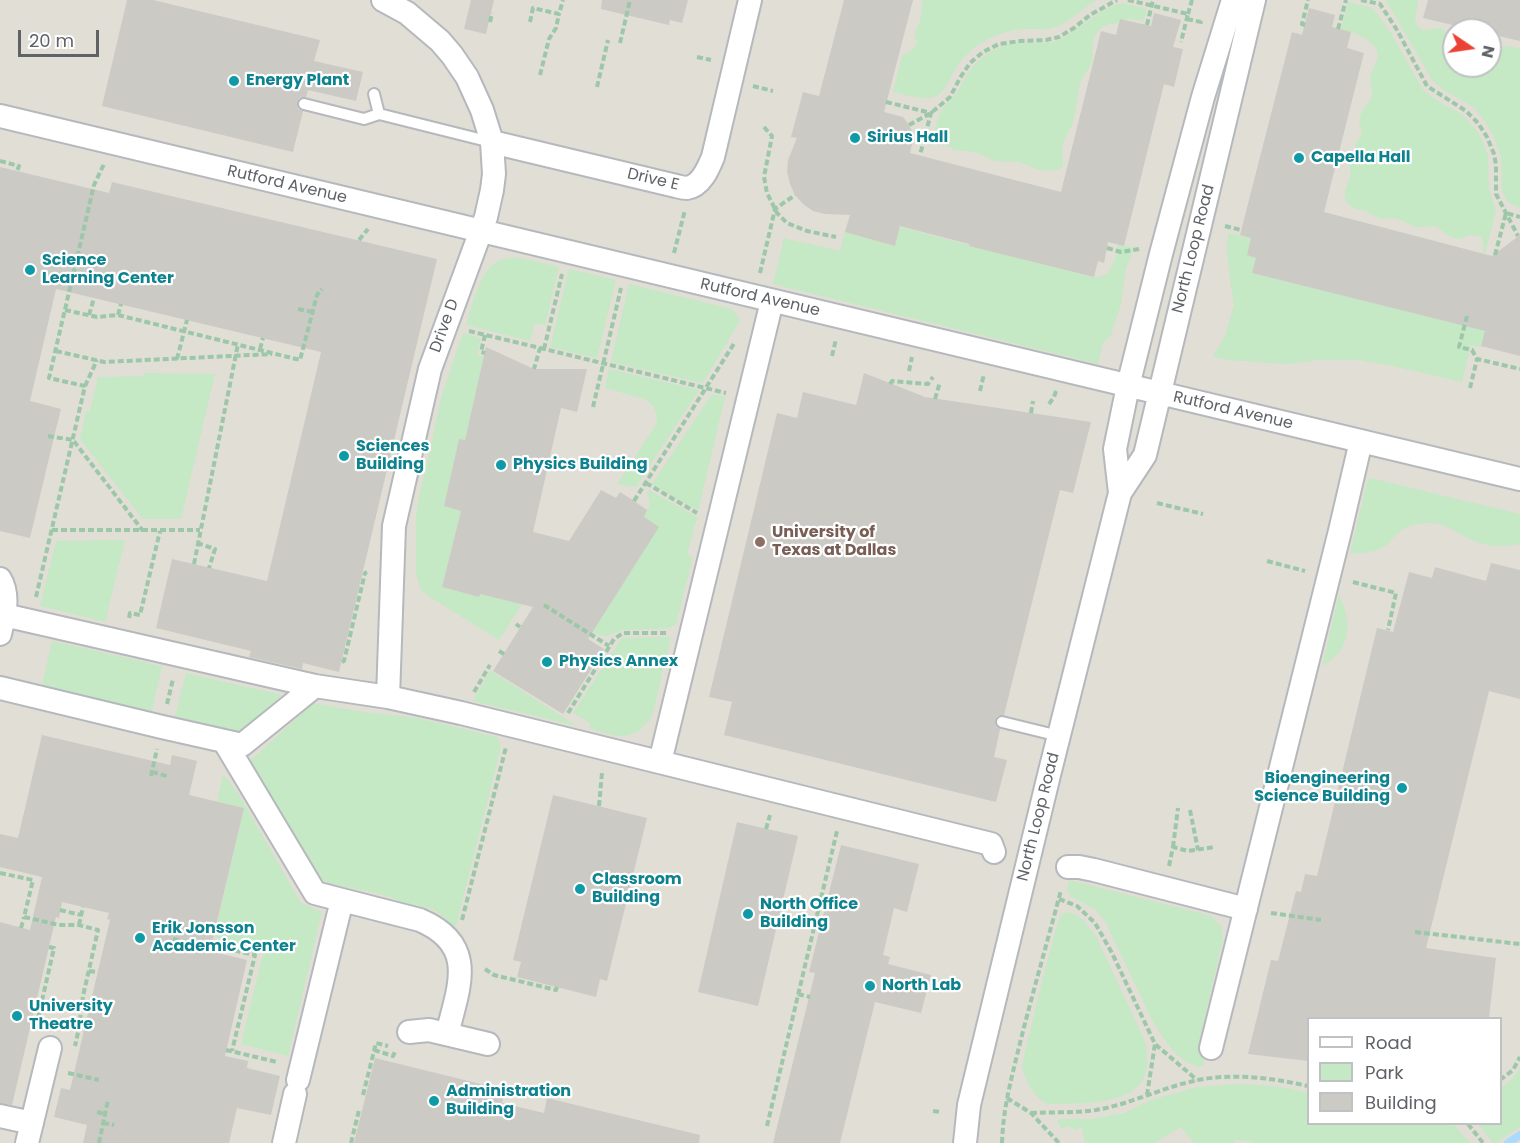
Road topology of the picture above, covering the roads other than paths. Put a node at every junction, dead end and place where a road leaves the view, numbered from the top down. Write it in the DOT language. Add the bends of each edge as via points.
graph roads {
  1 [pos="383,0"];
  2 [pos="750,0"];
  3 [pos="1233,0"];
  4 [pos="1254,0"];
  5 [pos="374,94"];
  6 [pos="304,104"];
  7 [pos="379,114"];
  8 [pos="0,116"];
  9 [pos="492,142"];
  10 [pos="481,231"];
  11 [pos="772,301"];
  12 [pos="1128,386"];
  13 [pos="1160,394"];
  14 [pos="1361,441"];
  15 [pos="1520,479"];
  16 [pos="1120,493"];
  17 [pos="0,579"];
  18 [pos="2,624"];
  19 [pos="315,686"];
  20 [pos="0,688"];
  21 [pos="388,697"];
  22 [pos="1002,722"];
  23 [pos="1059,736"];
  24 [pos="224,741"];
  25 [pos="660,762"];
  26 [pos="994,852"];
  27 [pos="1068,867"];
  28 [pos="342,900"];
  29 [pos="1246,909"];
  30 [pos="408,1032"];
  31 [pos="447,1034"];
  32 [pos="42,1040"];
  33 [pos="488,1044"];
  34 [pos="1211,1048"];
  35 [pos="0,1116"];
  36 [pos="29,1138"];
  37 [pos="284,1143"];
  38 [pos="965,1143"];
  1 -- 9 [label="street, Drive D" via="424,26 452,55 467,76"];
  2 -- 9 [label="street, Drive E" via="713,157 707,173 688,188"];
  3 -- 12 [label="street, North Loop Road" via="1197,119"];
  4 -- 13 [label="street, North Loop Road"];
  5 -- 7 [label="lane"];
  6 -- 7 [label="lane" via="364,119"];
  7 -- 9 [label="lane"];
  8 -- 10 [label="street, Rutford Avenue"];
  9 -- 10 [label="street, Drive D" via="494,174"];
  10 -- 11 [label="street, Rutford Avenue"];
  10 -- 21 [label="street, Drive D" via="430,369 394,526"];
  11 -- 12 [label="street, Rutford Avenue"];
  11 -- 25 [label="street"];
  12 -- 13 [label="street, Rutford Avenue"];
  12 -- 16 [label="street, North Loop Road" via="1115,449"];
  13 -- 14 [label="street, Rutford Avenue"];
  13 -- 16 [label="street, North Loop Road" via="1145,455"];
  14 -- 15 [label="street, Rutford Avenue"];
  14 -- 29 [label="street"];
  16 -- 23 [label="street, North Loop Road"];
  17 -- 18 [label="street" via="5,587"];
  18 -- 19 [label="street" via="30,621"];
  19 -- 21 [label="street"];
  19 -- 24 [label="street" via="242,745"];
  20 -- 24 [label="street"];
  21 -- 25 [label="street"];
  22 -- 23 [label="lane"];
  23 -- 38 [label="street, North Loop Road" via="969,1105"];
  24 -- 28 [label="street" via="315,893"];
  25 -- 26 [label="street" via="991,844"];
  27 -- 29 [label="street" via="1087,868"];
  28 -- 31 [label="street" via="420,920 447,936 456,948 461,967"];
  28 -- 37 [label="street"];
  29 -- 34 [label="street"];
  30 -- 31 [label="street" via="429,1030"];
  31 -- 33 [label="street"];
  32 -- 36 [label="street"];
  35 -- 36 [label="street"];
}
